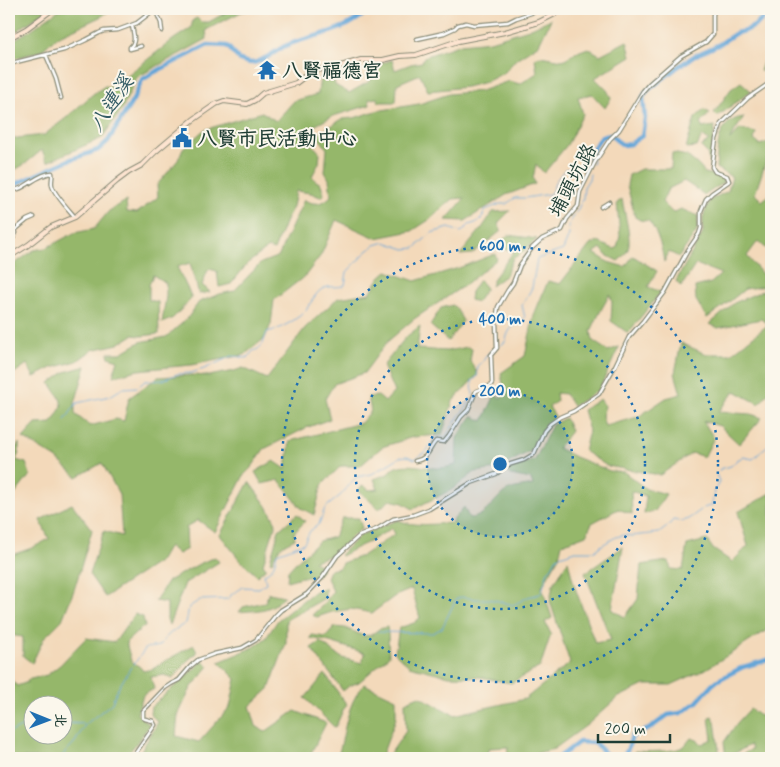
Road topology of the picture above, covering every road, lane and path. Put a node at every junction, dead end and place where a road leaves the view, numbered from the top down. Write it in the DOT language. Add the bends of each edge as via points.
graph roads {
  1 [pos="53,9"];
  2 [pos="155,9"];
  3 [pos="536,9"];
  4 [pos="561,9"];
  5 [pos="714,9"];
  6 [pos="132,25"];
  7 [pos="162,31"];
  8 [pos="9,38"];
  9 [pos="416,39"];
  10 [pos="141,46"];
  11 [pos="46,55"];
  12 [pos="9,65"];
  13 [pos="771,82"];
  14 [pos="61,98"];
  15 [pos="9,192"];
  16 [pos="609,202"];
  17 [pos="602,207"];
  18 [pos="34,216"];
  19 [pos="75,217"];
  20 [pos="9,219"];
  21 [pos="70,220"];
  22 [pos="74,224"];
  23 [pos="14,230"];
  24 [pos="9,240"];
  25 [pos="9,257"];
  26 [pos="415,461"];
  27 [pos="132,758"];
  1 -- 8 [label="street"];
  2 -- 6 [label="street"];
  2 -- 7 [label="street"];
  3 -- 9 [label="street" via="508,22 458,25 444,33"];
  4 -- 19 [label="street" via="539,22 458,41 416,55 361,60 315,70 296,83 263,93 247,104 224,101 216,104"];
  5 -- 26 [label="street, 埔頭坑路" via="713,34 706,42 681,56 643,91 593,166 580,192 578,206 562,230 540,240 520,265 498,308 496,348 491,355 492,384 476,391 468,410 444,442 436,441 429,453"];
  6 -- 10 [label="street" via="134,41 130,49"];
  6 -- 11 [label="street" via="104,31"];
  11 -- 12 [label="street"];
  11 -- 14 [label="street"];
  13 -- 27 [label="street" via="748,98 721,124 712,167 715,172 727,176 729,181 706,199 701,211 699,234 665,292 629,337 600,394 550,424 529,458 471,483 429,509 392,519 359,536 337,556 307,594 275,616 252,643 194,663 143,710 143,718 155,724"];
  15 -- 19 [label="street" via="50,172 53,175 52,186"];
  16 -- 17 [label="street"];
  18 -- 23 [label="street"];
  19 -- 21 [label="street"];
  20 -- 23 [label="street"];
  21 -- 22 [label="street"];
  21 -- 25 [label="street" via="51,227"];
  23 -- 24 [label="street" via="16,233"];
}
